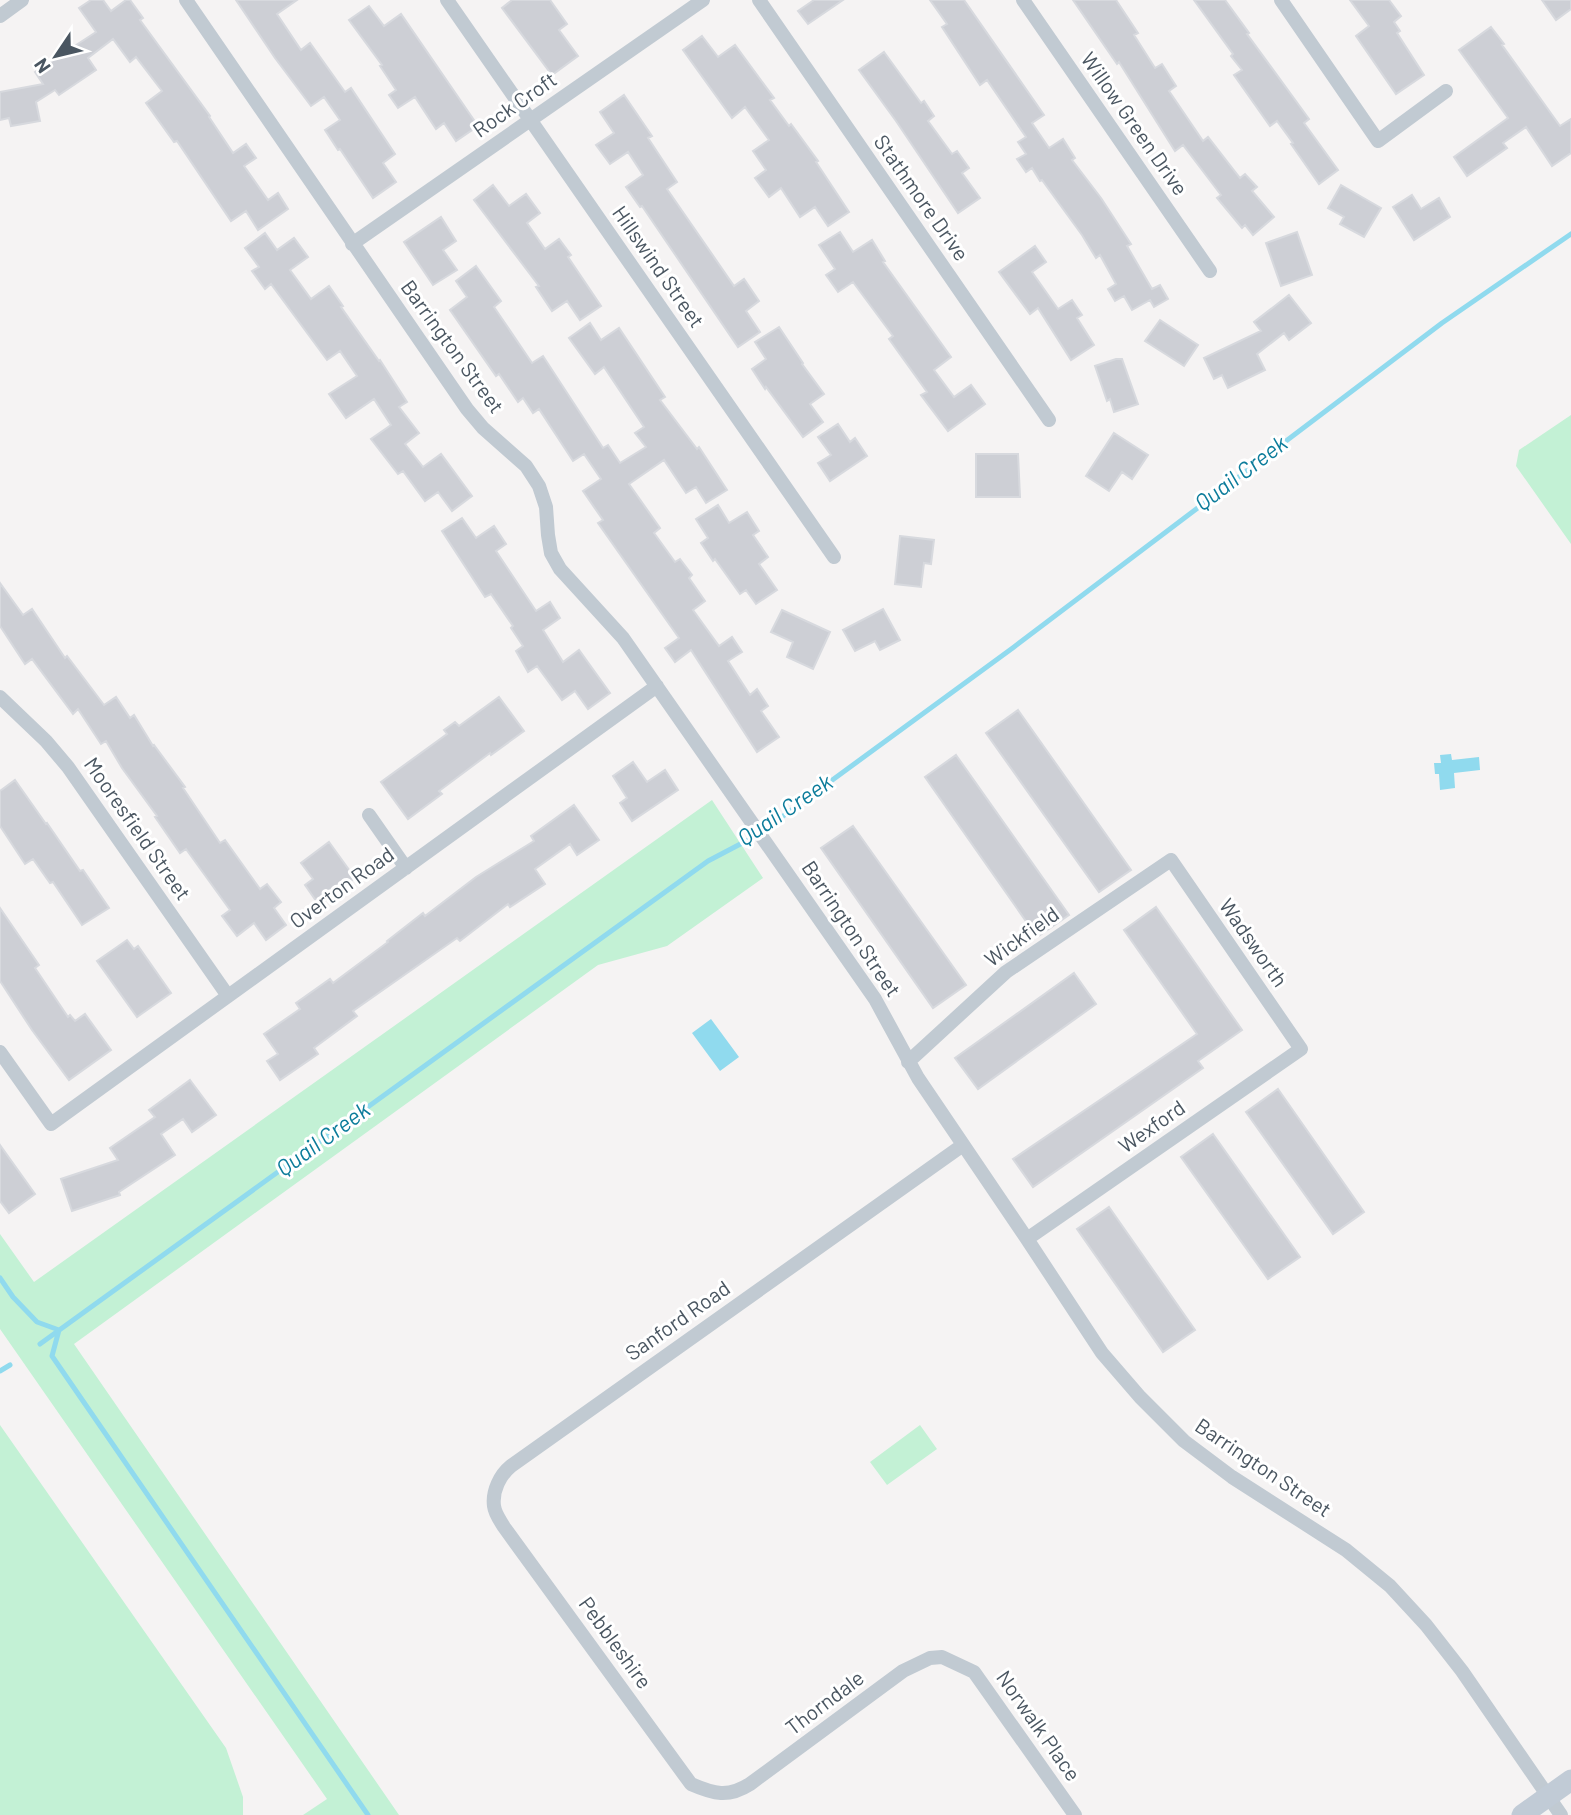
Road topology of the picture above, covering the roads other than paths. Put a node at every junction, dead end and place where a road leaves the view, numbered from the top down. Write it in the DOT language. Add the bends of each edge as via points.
graph roads {
  1 [pos="22,0"];
  2 [pos="186,0"];
  3 [pos="447,0"];
  4 [pos="703,0"];
  5 [pos="759,0"];
  6 [pos="1023,0"];
  7 [pos="1281,0"];
  8 [pos="0,16"];
  9 [pos="1447,91"];
  10 [pos="530,120"];
  11 [pos="352,244"];
  12 [pos="1210,271"];
  13 [pos="1049,420"];
  14 [pos="834,558"];
  15 [pos="657,687"];
  16 [pos="0,697"];
  17 [pos="369,814"];
  18 [pos="1171,860"];
  19 [pos="407,868"];
  20 [pos="228,996"];
  21 [pos="1301,1049"];
  22 [pos="0,1052"];
  23 [pos="908,1062"];
  24 [pos="963,1145"];
  25 [pos="1027,1239"];
  26 [pos="493,1505"];
  27 [pos="962,1666"];
  28 [pos="1571,1780"];
  29 [pos="714,1792"];
  30 [pos="1548,1797"];
  31 [pos="1075,1815"];
  32 [pos="1522,1815"];
  33 [pos="1561,1815"];
  1 -- 8 [label="street"];
  2 -- 11 [label="street, Barrington Street"];
  3 -- 10 [label="street, Hillswind Street"];
  4 -- 10 [label="street, Rock Croft"];
  5 -- 13 [label="street, Stathmore Drive"];
  6 -- 12 [label="street, Willow Green Drive"];
  7 -- 9 [label="street" via="1378,141"];
  10 -- 11 [label="street, Rock Croft"];
  10 -- 14 [label="street, Hillswind Street"];
  11 -- 15 [label="street, Barrington Street" via="467,409 526,466 546,507 551,553 560,569 623,638"];
  15 -- 19 [label="street, Overton Road"];
  15 -- 23 [label="street, Barrington Street" via="875,999"];
  16 -- 20 [label="street, Mooresfield Street" via="68,767"];
  17 -- 19 [label="street"];
  18 -- 21 [label="street, Wadsworth"];
  18 -- 23 [label="street, Wickfield" via="1006,972"];
  19 -- 20 [label="street, Overton Road"];
  20 -- 22 [label="street, Overton Road" via="51,1124"];
  21 -- 25 [label="street, Wexford"];
  23 -- 24 [label="street, Barrington Street"];
  24 -- 25 [label="street, Barrington Street"];
  24 -- 26 [label="street, Sanford Road" via="511,1466 499,1481"];
  25 -- 30 [label="street, Barrington Street" via="1102,1353 1184,1441 1231,1477 1346,1550 1390,1586 1462,1671"];
  26 -- 29 [label="street, Pebbleshire" via="504,1527 691,1784"];
  27 -- 29 [label="street, Thorndale" via="942,1657 930,1658 903,1671 750,1784 737,1792"];
  27 -- 31 [label="street, Norwalk Place" via="974,1672"];
  28 -- 30 [label="street"];
  30 -- 32 [label="street"];
  30 -- 33 [label="street, Barrington Street"];
}
